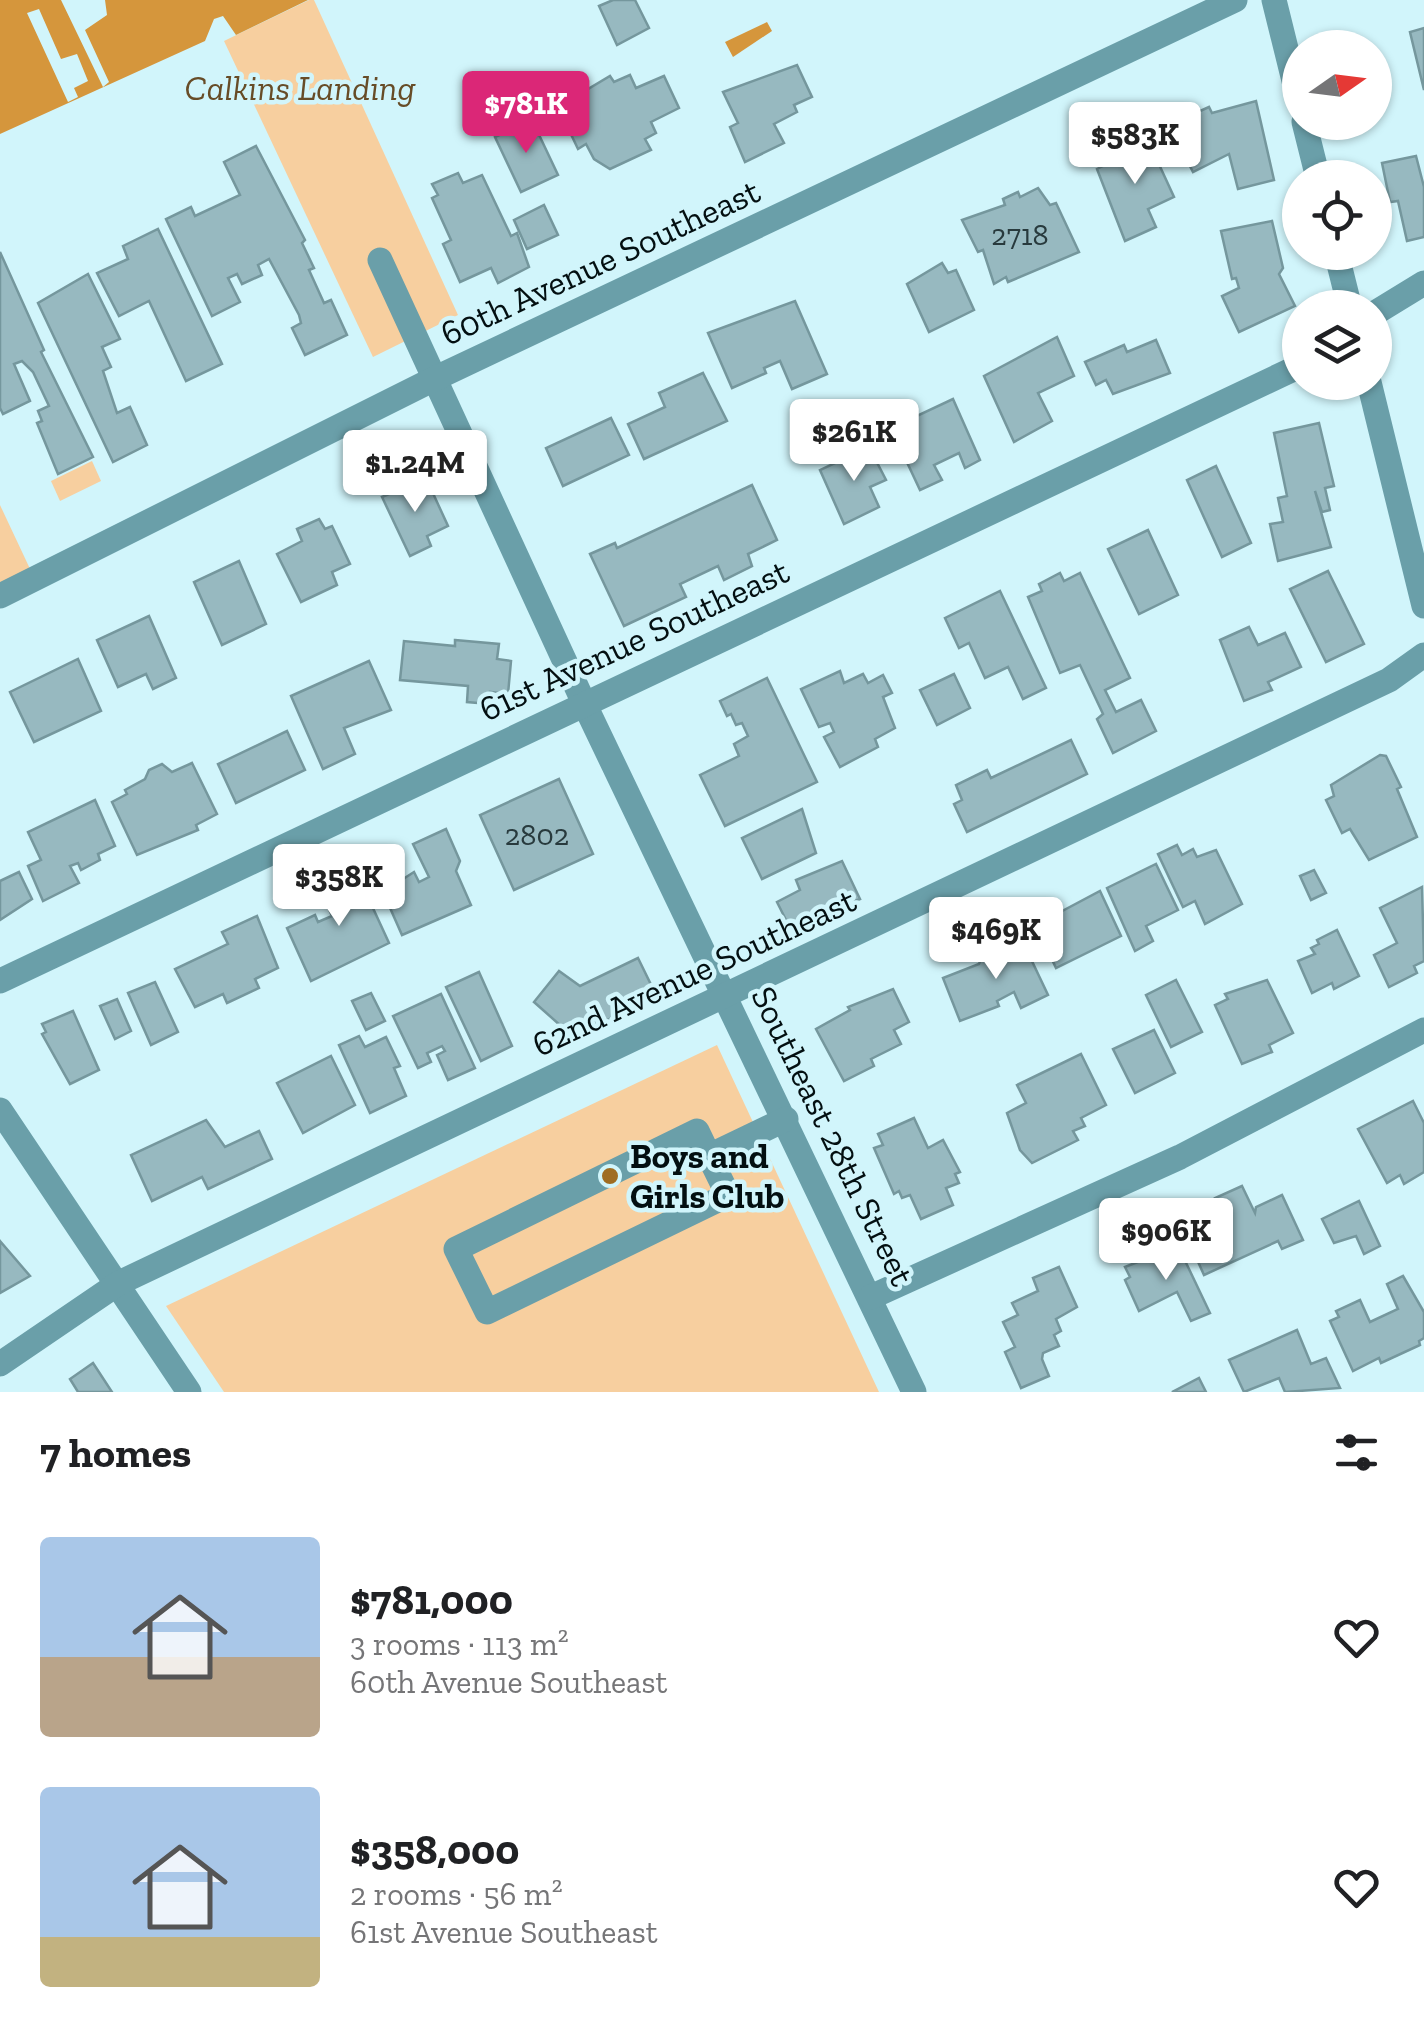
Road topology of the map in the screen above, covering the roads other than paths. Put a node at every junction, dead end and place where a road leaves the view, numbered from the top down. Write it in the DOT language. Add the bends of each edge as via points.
graph roads {
  1 [pos="1234,0"];
  2 [pos="1274,0"];
  3 [pos="1282,33"];
  4 [pos="380,260"];
  5 [pos="1424,283"];
  6 [pos="1392,303"];
  7 [pos="1282,374"];
  8 [pos="436,378"];
  9 [pos="1373,400"];
  10 [pos="0,596"];
  11 [pos="1424,606"];
  12 [pos="1424,655"];
  13 [pos="583,702"];
  14 [pos="0,981"];
  15 [pos="727,996"];
  16 [pos="1424,1030"];
  17 [pos="0,1110"];
  18 [pos="786,1119"];
  19 [pos="709,1156"];
  20 [pos="119,1283"];
  21 [pos="871,1297"];
  22 [pos="0,1364"];
  23 [pos="189,1392"];
  24 [pos="914,1392"];
  1 -- 8 [label="street, 60th Avenue Southeast"];
  2 -- 3 [label="street"];
  4 -- 8 [label="street, Southeast 28th Street"];
  5 -- 6 [label="street"];
  7 -- 13 [label="street, 61st Avenue Southeast"];
  8 -- 10 [label="street, 60th Avenue Southeast"];
  8 -- 13 [label="street, Southeast 28th Street"];
  9 -- 11 [label="street"];
  12 -- 15 [label="street, 62nd Avenue Southeast" via="1389,680"];
  13 -- 14 [label="street, 61st Avenue Southeast"];
  13 -- 15 [label="street, Southeast 28th Street"];
  15 -- 18 [label="street, Southeast 28th Street"];
  15 -- 20 [label="street, 62nd Avenue Southeast"];
  16 -- 21 [label="street" via="1180,1158"];
  17 -- 20 [label="street"];
  18 -- 19 [label="street"];
  18 -- 21 [label="street, Southeast 28th Street"];
  19 -- 19 [label="street" via="697,1131 456,1248 486,1312 728,1195"];
  20 -- 22 [label="street, 62nd Avenue Southeast"];
  20 -- 23 [label="street"];
  21 -- 24 [label="street, Southeast 28th Street"];
}
